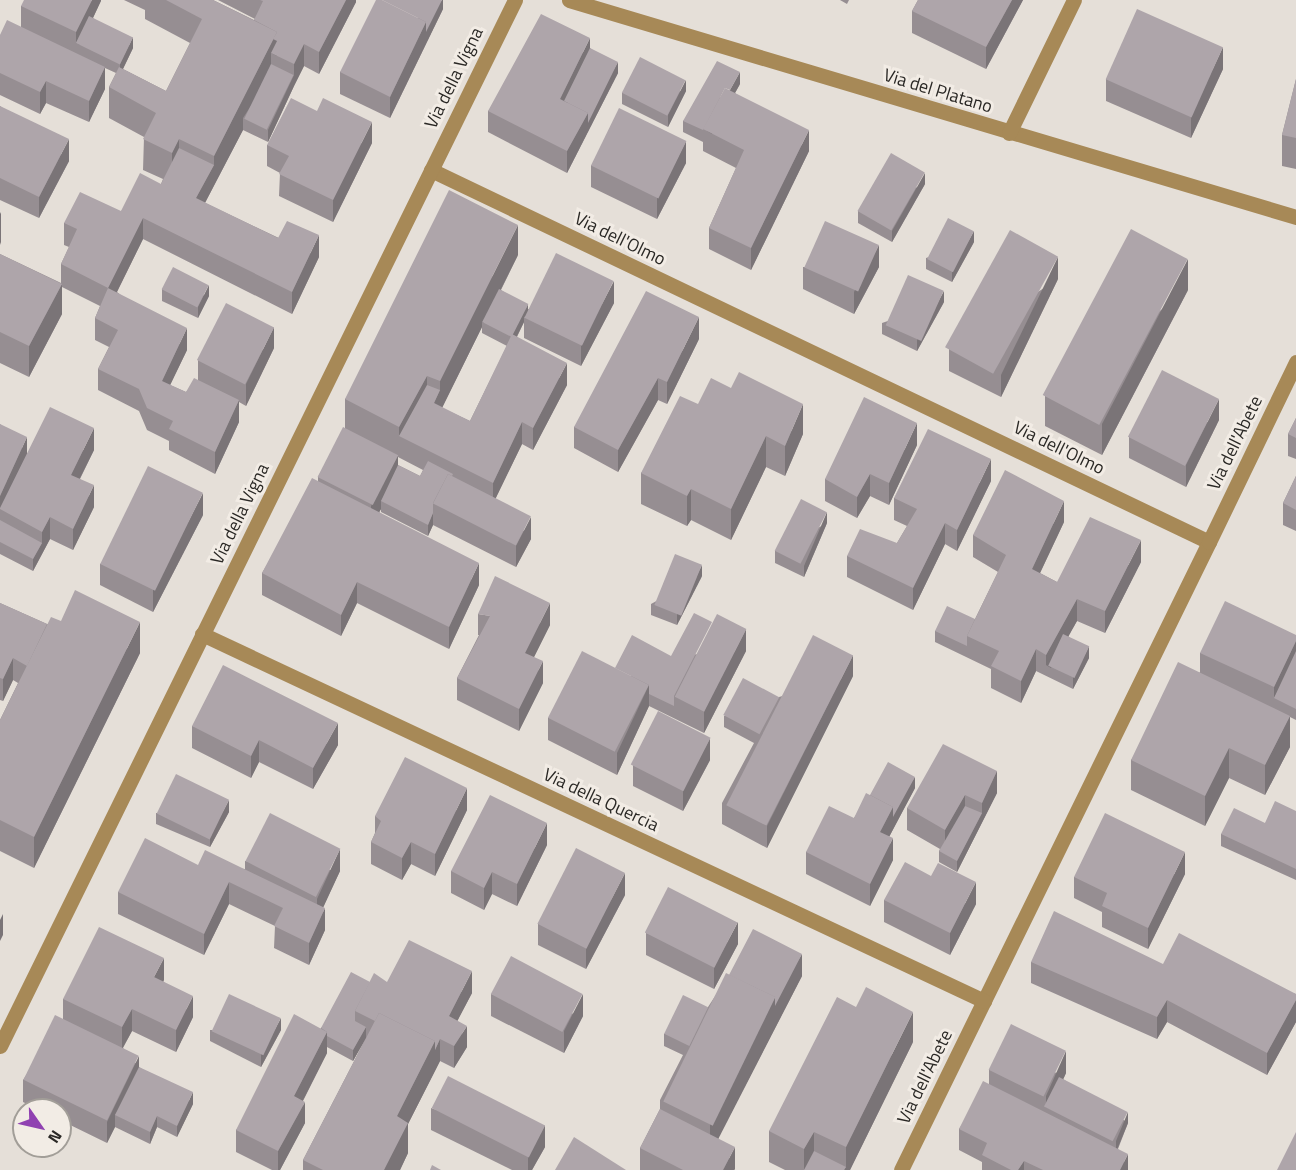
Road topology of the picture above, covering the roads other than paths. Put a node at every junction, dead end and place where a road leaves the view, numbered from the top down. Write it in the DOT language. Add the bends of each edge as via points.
graph roads {
  1 [pos="515,0"];
  2 [pos="569,0"];
  3 [pos="1074,0"];
  4 [pos="1009,133"];
  5 [pos="431,170"];
  6 [pos="1296,217"];
  7 [pos="1296,362"];
  8 [pos="1209,542"];
  9 [pos="202,634"];
  10 [pos="984,1000"];
  11 [pos="0,1046"];
  12 [pos="901,1170"];
  1 -- 5 [label="street, Via della Vigna"];
  2 -- 4 [label="street, Via del Platano"];
  3 -- 4 [label="street"];
  4 -- 6 [label="street, Via del Platano"];
  5 -- 8 [label="street, Via dell'Olmo"];
  5 -- 9 [label="street, Via della Vigna"];
  7 -- 8 [label="street, Via dell'Abete"];
  8 -- 10 [label="street"];
  9 -- 10 [label="street, Via della Quercia"];
  9 -- 11 [label="street, Via della Vigna"];
  10 -- 12 [label="street, Via dell'Abete"];
}
